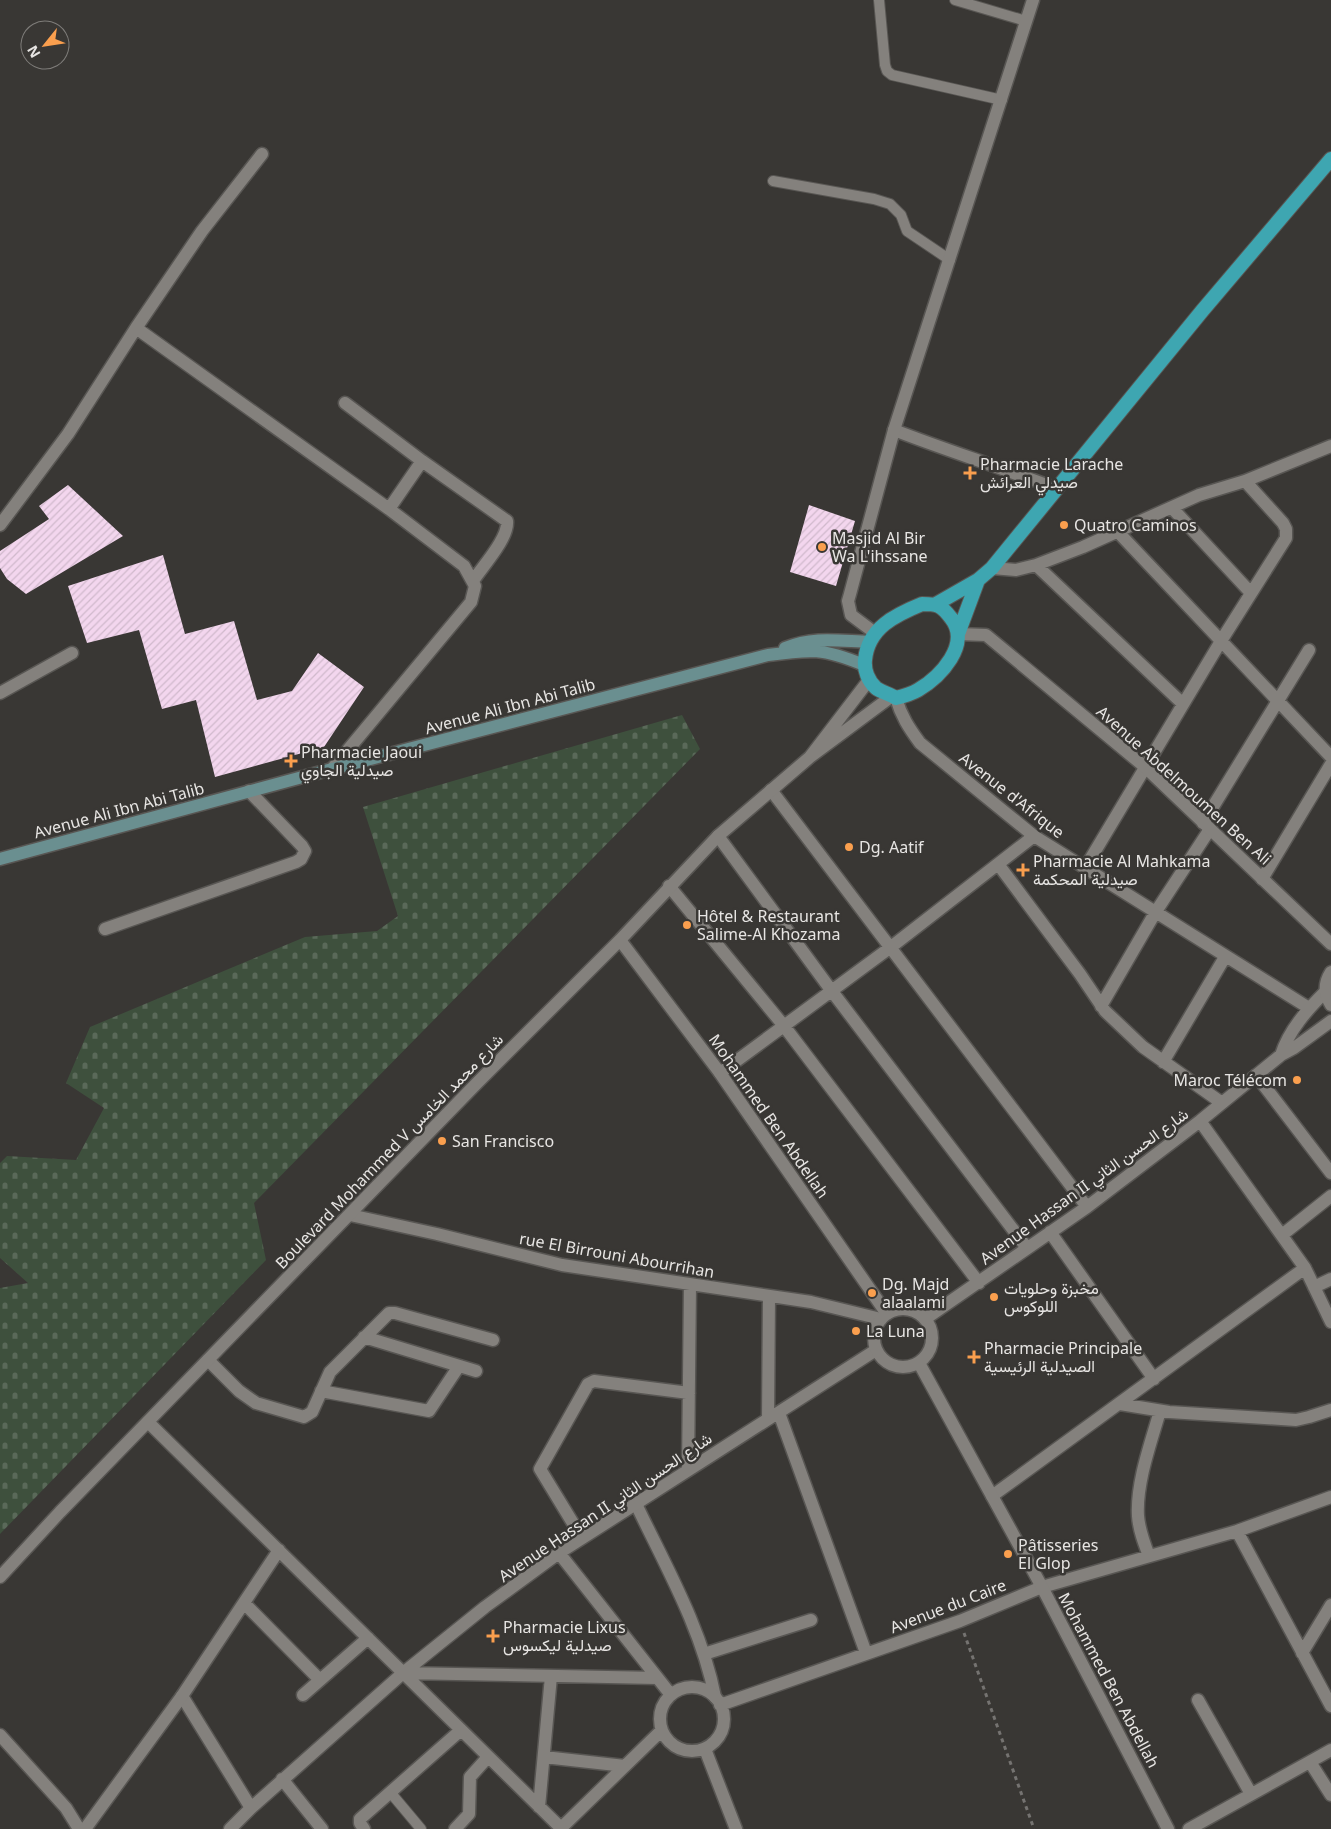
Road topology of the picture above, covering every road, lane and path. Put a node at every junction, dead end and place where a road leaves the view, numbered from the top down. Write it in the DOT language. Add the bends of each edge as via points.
graph roads {
  1 [pos="879,0"];
  2 [pos="955,0"];
  3 [pos="1033,0"];
  4 [pos="1026,21"];
  5 [pos="1002,100"];
  6 [pos="262,154"];
  7 [pos="1331,159"];
  8 [pos="773,181"];
  9 [pos="950,260"];
  10 [pos="136,328"];
  11 [pos="345,403"];
  12 [pos="894,430"];
  13 [pos="1331,446"];
  14 [pos="422,461"];
  15 [pos="1245,481"];
  16 [pos="1057,489"];
  17 [pos="390,508"];
  18 [pos="1172,508"];
  19 [pos="0,525"];
  20 [pos="1118,532"];
  21 [pos="1036,565"];
  22 [pos="992,568"];
  23 [pos="978,580"];
  24 [pos="473,581"];
  25 [pos="1251,593"];
  26 [pos="936,604"];
  27 [pos="958,634"];
  28 [pos="872,638"];
  29 [pos="1221,641"];
  30 [pos="1309,650"];
  31 [pos="72,653"];
  32 [pos="768,655"];
  33 [pos="864,665"];
  34 [pos="869,680"];
  35 [pos="0,693"];
  36 [pos="894,697"];
  37 [pos="1278,700"];
  38 [pos="1183,704"];
  39 [pos="810,756"];
  40 [pos="1331,757"];
  41 [pos="1331,764"];
  42 [pos="1145,767"];
  43 [pos="332,769"];
  44 [pos="771,790"];
  45 [pos="249,792"];
  46 [pos="1206,826"];
  47 [pos="718,836"];
  48 [pos="1034,836"];
  49 [pos="0,859"];
  50 [pos="998,864"];
  51 [pos="1085,868"];
  52 [pos="1262,879"];
  53 [pos="669,886"];
  54 [pos="1155,913"];
  55 [pos="105,929"];
  56 [pos="620,940"];
  57 [pos="1331,944"];
  58 [pos="891,946"];
  59 [pos="1225,957"];
  60 [pos="1331,972"];
  61 [pos="831,990"];
  62 [pos="1325,992"];
  63 [pos="1331,1005"];
  64 [pos="1101,1006"];
  65 [pos="1308,1008"];
  66 [pos="1331,1021"];
  67 [pos="784,1026"];
  68 [pos="1281,1055"];
  69 [pos="1163,1062"];
  70 [pos="720,1073"];
  71 [pos="1256,1075"];
  72 [pos="1222,1103"];
  73 [pos="1200,1121"];
  74 [pos="1331,1173"];
  75 [pos="1331,1196"];
  76 [pos="1087,1207"];
  77 [pos="350,1215"];
  78 [pos="1050,1232"];
  79 [pos="1282,1235"];
  80 [pos="1027,1248"];
  81 [pos="1305,1268"];
  82 [pos="1331,1279"];
  83 [pos="978,1283"];
  84 [pos="690,1285"];
  85 [pos="1314,1287"];
  86 [pos="769,1296"];
  87 [pos="884,1316"];
  88 [pos="925,1319"];
  89 [pos="1331,1322"];
  90 [pos="364,1337"];
  91 [pos="493,1340"];
  92 [pos="876,1350"];
  93 [pos="208,1360"];
  94 [pos="919,1363"];
  95 [pos="459,1366"];
  96 [pos="476,1371"];
  97 [pos="1154,1379"];
  98 [pos="322,1391"];
  99 [pos="689,1393"];
  100 [pos="1120,1404"];
  101 [pos="1331,1410"];
  102 [pos="1160,1411"];
  103 [pos="773,1416"];
  104 [pos="148,1422"];
  105 [pos="688,1470"];
  106 [pos="992,1496"];
  107 [pos="1331,1497"];
  108 [pos="636,1504"];
  109 [pos="1237,1531"];
  110 [pos="582,1538"];
  111 [pos="279,1550"];
  112 [pos="558,1553"];
  113 [pos="1149,1556"];
  114 [pos="0,1577"];
  115 [pos="1042,1587"];
  116 [pos="244,1603"];
  117 [pos="1331,1605"];
  118 [pos="811,1620"];
  119 [pos="960,1621"];
  120 [pos="368,1638"];
  121 [pos="1302,1653"];
  122 [pos="704,1654"];
  123 [pos="866,1654"];
  124 [pos="403,1673"];
  125 [pos="551,1676"];
  126 [pos="657,1678"];
  127 [pos="320,1680"];
  128 [pos="304,1695"];
  129 [pos="670,1695"];
  130 [pos="182,1696"];
  131 [pos="1198,1700"];
  132 [pos="718,1701"];
  133 [pos="1331,1706"];
  134 [pos="461,1730"];
  135 [pos="662,1730"];
  136 [pos="0,1734"];
  137 [pos="705,1749"];
  138 [pos="1331,1750"];
  139 [pos="488,1757"];
  140 [pos="544,1757"];
  141 [pos="1310,1762"];
  142 [pos="625,1766"];
  143 [pos="282,1779"];
  144 [pos="390,1792"];
  145 [pos="1251,1794"];
  146 [pos="1331,1795"];
  147 [pos="539,1806"];
  148 [pos="251,1808"];
  149 [pos="560,1828"];
  150 [pos="79,1829"];
  151 [pos="85,1829"];
  152 [pos="230,1829"];
  153 [pos="322,1829"];
  154 [pos="364,1829"];
  155 [pos="421,1829"];
  156 [pos="455,1829"];
  157 [pos="736,1829"];
  158 [pos="1034,1829"];
  159 [pos="1168,1829"];
  160 [pos="1189,1829"];
  1 -- 5 [label="lane" via="884,60 892,75"];
  2 -- 4 [label="lane"];
  3 -- 4 [label="street"];
  4 -- 5 [label="street"];
  5 -- 9 [label="street"];
  6 -- 10 [label="street" via="202,231"];
  7 -- 16 [label="highway"];
  8 -- 9 [label="lane" via="890,204 901,215 907,231"];
  9 -- 12 [label="street"];
  10 -- 17 [label="street"];
  10 -- 19 [label="street" via="68,434"];
  11 -- 14 [label="street"];
  12 -- 16 [label="street"];
  12 -- 28 [label="street" via="848,601 851,614"];
  13 -- 15 [label="street"];
  14 -- 17 [label="street"];
  14 -- 24 [label="street" via="507,521 503,538"];
  15 -- 18 [label="street" via="1199,495"];
  15 -- 25 [label="street" via="1283,524 1287,534"];
  16 -- 22 [label="highway"];
  17 -- 24 [label="street" via="464,566"];
  18 -- 20 [label="street"];
  18 -- 25 [label="street"];
  20 -- 21 [label="street"];
  20 -- 29 [label="street"];
  21 -- 22 [label="street" via="1016,570"];
  21 -- 38 [label="street"];
  22 -- 23 [label="highway"];
  23 -- 26 [label="highway"];
  23 -- 27 [label="highway"];
  24 -- 43 [label="street" via="471,602"];
  25 -- 29 [label="street"];
  26 -- 27 [label="highway" via="956,624"];
  26 -- 28 [label="highway" via="922,604 904,611 888,621"];
  27 -- 36 [label="highway" via="956,649 939,674 918,690"];
  27 -- 42 [label="street, Avenue Abdelmoumen Ben Ali" via="986,635"];
  28 -- 32 [label="main road" via="816,639"];
  28 -- 33 [label="highway"];
  29 -- 37 [label="street"];
  29 -- 38 [label="street"];
  30 -- 37 [label="street"];
  31 -- 35 [label="street"];
  32 -- 33 [label="main road" via="826,651"];
  32 -- 43 [label="main road, Avenue Ali Ibn Abi Talib"];
  33 -- 34 [label="highway"];
  34 -- 36 [label="highway" via="876,688"];
  34 -- 39 [label="street, Boulevard Mohammed V شارع محمد الخامس"];
  36 -- 39 [label="street, Boulevard Mohammed V شارع محمد الخامس"];
  36 -- 48 [label="street, Avenue d'Afrique" via="901,715 920,743"];
  37 -- 40 [label="street"];
  37 -- 46 [label="street"];
  38 -- 42 [label="street"];
  39 -- 44 [label="street, Boulevard Mohammed V شارع محمد الخامس"];
  41 -- 52 [label="street"];
  42 -- 46 [label="street, Avenue Abdelmoumen Ben Ali"];
  42 -- 51 [label="street"];
  43 -- 45 [label="main road, Avenue Ali Ibn Abi Talib"];
  44 -- 47 [label="street, Boulevard Mohammed V شارع محمد الخامس"];
  44 -- 58 [label="street"];
  45 -- 49 [label="main road, Avenue Ali Ibn Abi Talib"];
  45 -- 55 [label="street" via="302,846 305,851 301,859"];
  46 -- 52 [label="street, Avenue Abdelmoumen Ben Ali"];
  46 -- 54 [label="street"];
  47 -- 53 [label="street, Boulevard Mohammed V شارع محمد الخامس"];
  47 -- 61 [label="street"];
  48 -- 50 [label="street"];
  48 -- 51 [label="street, Avenue d'Afrique"];
  50 -- 58 [label="street"];
  50 -- 64 [label="street"];
  51 -- 54 [label="street, Avenue d'Afrique"];
  52 -- 57 [label="street, Avenue Abdelmoumen Ben Ali"];
  53 -- 56 [label="street, Boulevard Mohammed V شارع محمد الخامس"];
  53 -- 67 [label="street"];
  54 -- 59 [label="street, Avenue d'Afrique"];
  54 -- 64 [label="street"];
  56 -- 70 [label="street, Mohammed Ben Abdellah"];
  56 -- 77 [label="street, Boulevard Mohammed V شارع محمد الخامس"];
  58 -- 61 [label="street"];
  58 -- 76 [label="street"];
  59 -- 65 [label="street, Avenue d'Afrique"];
  59 -- 69 [label="street"];
  60 -- 62 [label="street"];
  61 -- 67 [label="street"];
  61 -- 80 [label="street"];
  62 -- 63 [label="street"];
  62 -- 65 [label="street"];
  64 -- 69 [label="street"];
  65 -- 68 [label="street"];
  66 -- 68 [label="street, Avenue Hassan II شارع الحسن الثاني"];
  67 -- 70 [label="street"];
  67 -- 83 [label="street"];
  68 -- 71 [label="street, Avenue Hassan II شارع الحسن الثاني"];
  69 -- 72 [label="street"];
  70 -- 87 [label="street, Mohammed Ben Abdellah"];
  71 -- 72 [label="street, Avenue Hassan II شارع الحسن الثاني"];
  71 -- 74 [label="street"];
  72 -- 73 [label="street, Avenue Hassan II شارع الحسن الثاني"];
  73 -- 76 [label="street, Avenue Hassan II شارع الحسن الثاني"];
  73 -- 79 [label="street"];
  75 -- 79 [label="street"];
  76 -- 78 [label="street, Avenue Hassan II شارع الحسن الثاني"];
  77 -- 84 [label="street, rue El Birrouni Abourrihan" via="562,1265"];
  77 -- 93 [label="street, Boulevard Mohammed V شارع محمد الخامس"];
  78 -- 80 [label="street, Avenue Hassan II شارع الحسن الثاني"];
  78 -- 97 [label="street"];
  79 -- 81 [label="street"];
  80 -- 83 [label="street, Avenue Hassan II شارع الحسن الثاني"];
  81 -- 85 [label="street"];
  81 -- 97 [label="street"];
  82 -- 85 [label="street"];
  83 -- 88 [label="street, Avenue Hassan II شارع الحسن الثاني"];
  84 -- 86 [label="street, rue El Birrouni Abourrihan"];
  84 -- 99 [label="street"];
  85 -- 89 [label="street"];
  86 -- 87 [label="street, rue El Birrouni Abourrihan"];
  86 -- 103 [label="street"];
  87 -- 88 [label="street" via="895,1310 911,1310"];
  87 -- 92 [label="street" via="874,1334"];
  88 -- 94 [label="street" via="932,1342"];
  90 -- 91 [label="street" via="389,1313 395,1313"];
  90 -- 95 [label="street"];
  90 -- 98 [label="street" via="330,1372"];
  92 -- 94 [label="street" via="895,1366"];
  92 -- 103 [label="street, Avenue Hassan II شارع الحسن الثاني"];
  93 -- 98 [label="street" via="256,1403 304,1417 312,1412"];
  93 -- 104 [label="street, Boulevard Mohammed V شارع محمد الخامس"];
  94 -- 106 [label="street, Mohammed Ben Abdellah"];
  95 -- 96 [label="street"];
  95 -- 98 [label="street" via="429,1411"];
  97 -- 100 [label="street"];
  99 -- 105 [label="street"];
  99 -- 110 [label="street" via="594,1381 588,1384 540,1469"];
  100 -- 102 [label="street"];
  100 -- 106 [label="street"];
  101 -- 102 [label="street" via="1296,1420"];
  102 -- 113 [label="street" via="1146,1456 1138,1501 1142,1538"];
  103 -- 105 [label="street, Avenue Hassan II شارع الحسن الثاني"];
  103 -- 123 [label="street"];
  104 -- 111 [label="street"];
  104 -- 114 [label="street, Boulevard Mohammed V شارع محمد الخامس"];
  105 -- 108 [label="street, Avenue Hassan II شارع الحسن الثاني"];
  106 -- 115 [label="street, Mohammed Ben Abdellah"];
  107 -- 109 [label="street, Avenue du Caire"];
  108 -- 110 [label="street, Avenue Hassan II شارع الحسن الثاني"];
  108 -- 122 [label="street"];
  109 -- 113 [label="street, Avenue du Caire"];
  109 -- 121 [label="street"];
  110 -- 112 [label="street, Avenue Hassan II شارع الحسن الثاني"];
  111 -- 116 [label="street"];
  111 -- 120 [label="street"];
  112 -- 124 [label="street, Avenue Hassan II شارع الحسن الثاني"];
  112 -- 126 [label="street"];
  113 -- 115 [label="street, Avenue du Caire"];
  115 -- 119 [label="street, Avenue du Caire"];
  115 -- 159 [label="street, Mohammed Ben Abdellah"];
  116 -- 127 [label="street"];
  116 -- 130 [label="street"];
  117 -- 121 [label="street"];
  118 -- 122 [label="street"];
  119 -- 123 [label="street, Avenue du Caire"];
  119 -- 158 [label="path"];
  120 -- 124 [label="street"];
  120 -- 127 [label="street"];
  121 -- 133 [label="street"];
  122 -- 132 [label="street"];
  123 -- 132 [label="street, Avenue du Caire"];
  124 -- 125 [label="street"];
  124 -- 134 [label="street"];
  124 -- 143 [label="street, Avenue Hassan II شارع الحسن الثاني"];
  125 -- 126 [label="street"];
  125 -- 140 [label="street"];
  126 -- 129 [label="street"];
  127 -- 128 [label="street"];
  129 -- 132 [label="street" via="688,1687 698,1688"];
  129 -- 135 [label="street" via="661,1711"];
  130 -- 148 [label="street"];
  130 -- 151 [label="street"];
  131 -- 145 [label="street"];
  132 -- 137 [label="street" via="724,1714 724,1724 715,1741"];
  134 -- 139 [label="street"];
  134 -- 144 [label="street"];
  135 -- 137 [label="street" via="666,1738 680,1749"];
  135 -- 142 [label="street"];
  136 -- 150 [label="street" via="66,1808"];
  137 -- 157 [label="street"];
  138 -- 141 [label="street"];
  139 -- 147 [label="street"];
  139 -- 156 [label="street" via="470,1777 469,1814"];
  140 -- 142 [label="street"];
  140 -- 147 [label="street"];
  141 -- 145 [label="street"];
  141 -- 146 [label="street"];
  142 -- 149 [label="street"];
  143 -- 148 [label="street, Avenue Hassan II شارع الحسن الثاني"];
  143 -- 153 [label="street"];
  144 -- 154 [label="street" via="360,1819"];
  144 -- 155 [label="lane"];
  145 -- 160 [label="street"];
  147 -- 149 [label="street"];
  148 -- 152 [label="street, Avenue Hassan II شارع الحسن الثاني"];
}
